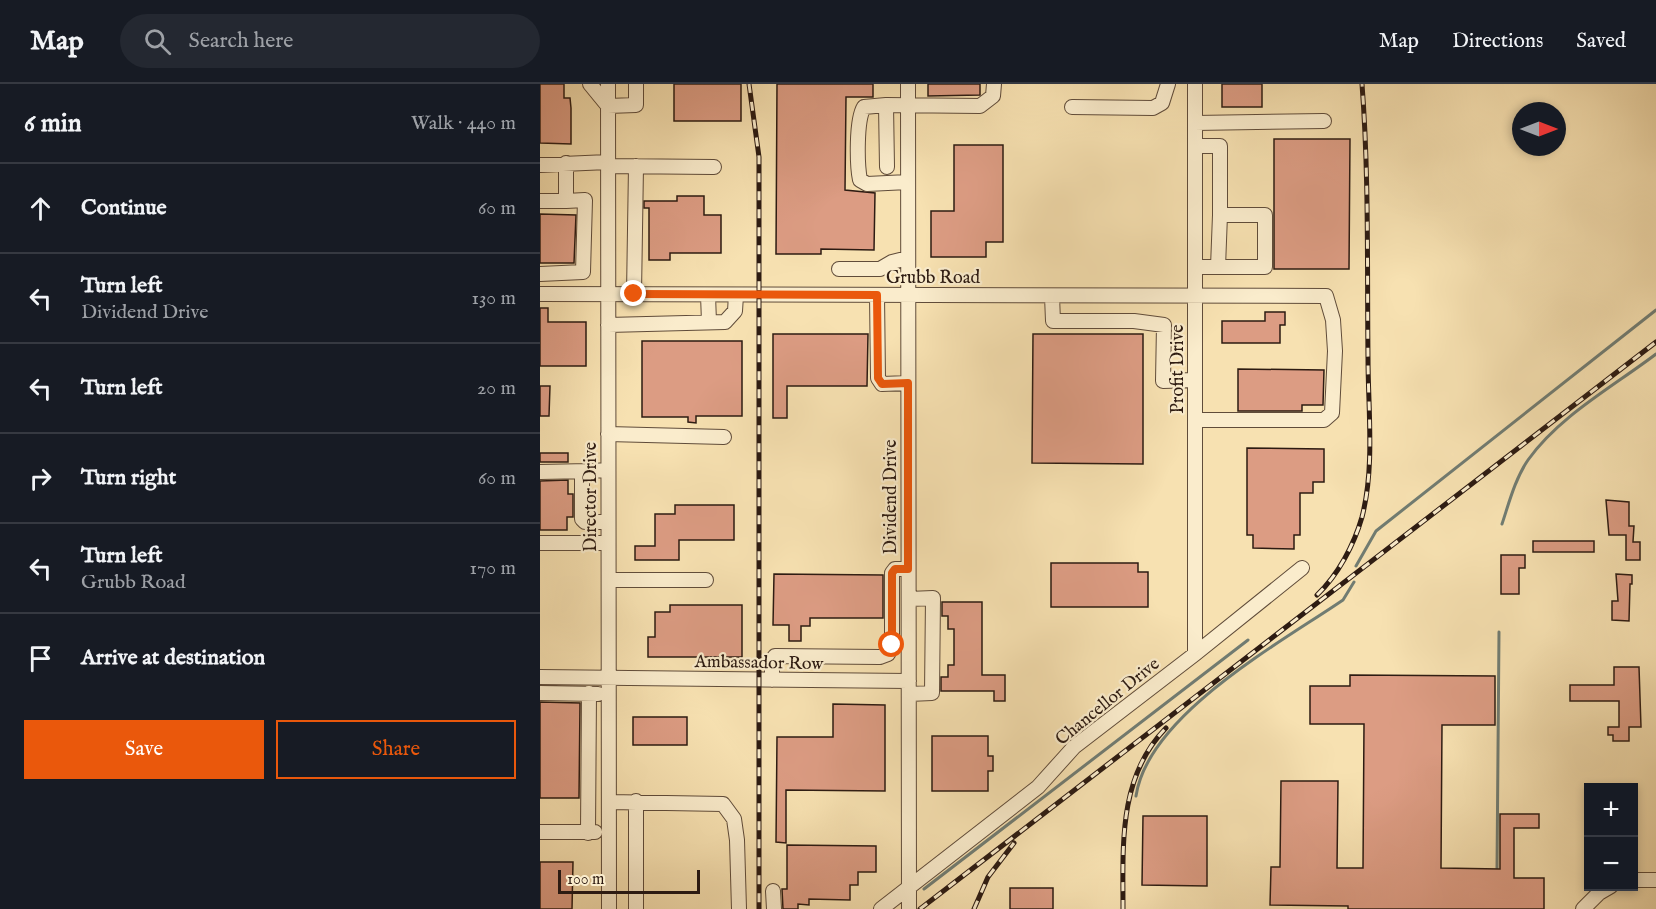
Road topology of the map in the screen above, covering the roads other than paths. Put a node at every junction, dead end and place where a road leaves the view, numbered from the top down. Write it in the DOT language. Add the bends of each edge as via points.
graph roads {
  1 [pos="590,84"];
  2 [pos="608,84"];
  3 [pos="636,84"];
  4 [pos="908,84"];
  5 [pos="994,84"];
  6 [pos="1168,84"];
  7 [pos="1195,84"];
  8 [pos="908,104"];
  9 [pos="886,105"];
  10 [pos="608,106"];
  11 [pos="1072,107"];
  12 [pos="1324,121"];
  13 [pos="1195,123"];
  14 [pos="1195,146"];
  15 [pos="566,163"];
  16 [pos="608,164"];
  17 [pos="540,165"];
  18 [pos="636,166"];
  19 [pos="714,167"];
  20 [pos="887,167"];
  21 [pos="908,182"];
  22 [pos="540,201"];
  23 [pos="566,201"];
  24 [pos="1220,215"];
  25 [pos="908,258"];
  26 [pos="1195,267"];
  27 [pos="1218,267"];
  28 [pos="839,269"];
  29 [pos="540,273"];
  30 [pos="540,294"];
  31 [pos="608,294"];
  32 [pos="634,294"];
  33 [pos="708,295"];
  34 [pos="736,295"];
  35 [pos="877,295"];
  36 [pos="908,295"];
  37 [pos="1052,296"];
  38 [pos="1195,296"];
  39 [pos="709,322"];
  40 [pos="608,325"];
  41 [pos="1195,380"];
  42 [pos="908,383"];
  43 [pos="1195,420"];
  44 [pos="608,434"];
  45 [pos="724,437"];
  46 [pos="588,471"];
  47 [pos="608,471"];
  48 [pos="540,472"];
  49 [pos="608,522"];
  50 [pos="540,543"];
  51 [pos="608,543"];
  52 [pos="1302,568"];
  53 [pos="908,569"];
  54 [pos="609,580"];
  55 [pos="705,580"];
  56 [pos="909,599"];
  57 [pos="892,645"];
  58 [pos="909,645"];
  59 [pos="1195,654"];
  60 [pos="856,657"];
  61 [pos="540,677"];
  62 [pos="609,678"];
  63 [pos="772,680"];
  64 [pos="856,681"];
  65 [pos="909,687"];
  66 [pos="540,693"];
  67 [pos="589,693"];
  68 [pos="609,695"];
  69 [pos="636,801"];
  70 [pos="609,802"];
  71 [pos="540,832"];
  72 [pos="588,832"];
  73 [pos="609,832"];
  74 [pos="1638,880"];
  75 [pos="1656,880"];
  76 [pos="909,888"];
  77 [pos="773,891"];
  78 [pos="1602,891"];
  79 [pos="609,909"];
  80 [pos="636,909"];
  81 [pos="739,909"];
  82 [pos="774,909"];
  83 [pos="881,909"];
  84 [pos="909,909"];
  85 [pos="1583,909"];
  1 -- 10 [label="street"];
  2 -- 10 [label="street, Director Drive"];
  3 -- 10 [label="street" via="636,105"];
  4 -- 8 [label="street, Dividend Drive"];
  5 -- 8 [label="street" via="993,96 980,106"];
  6 -- 11 [label="street" via="1162,103 1153,108"];
  7 -- 13 [label="street, Profit Drive"];
  8 -- 9 [label="street"];
  8 -- 21 [label="street, Dividend Drive"];
  9 -- 20 [label="street"];
  9 -- 21 [label="street" via="862,111 860,180 867,184"];
  10 -- 16 [label="street, Director Drive"];
  12 -- 13 [label="street"];
  13 -- 14 [label="street, Profit Drive"];
  14 -- 24 [label="street" via="1220,146"];
  14 -- 26 [label="street, Profit Drive"];
  15 -- 16 [label="street"];
  15 -- 17 [label="street"];
  15 -- 23 [label="street"];
  16 -- 18 [label="street"];
  16 -- 31 [label="street, Director Drive"];
  18 -- 19 [label="street"];
  18 -- 32 [label="street"];
  21 -- 25 [label="street, Dividend Drive"];
  22 -- 23 [label="street"];
  23 -- 29 [label="street" via="585,200 583,272"];
  24 -- 27 [label="street"];
  24 -- 27 [label="street" via="1265,215 1264,267"];
  25 -- 28 [label="street" via="892,261 880,269"];
  25 -- 36 [label="street, Dividend Drive"];
  26 -- 27 [label="street"];
  26 -- 38 [label="street, Profit Drive"];
  30 -- 31 [label="street, Grubb Road"];
  31 -- 32 [label="street, Grubb Road"];
  31 -- 40 [label="street, Director Drive"];
  32 -- 33 [label="street, Grubb Road"];
  33 -- 34 [label="street, Grubb Road"];
  33 -- 39 [label="street"];
  34 -- 35 [label="street, Grubb Road"];
  34 -- 39 [label="street" via="735,311 725,322"];
  35 -- 36 [label="street, Grubb Road"];
  35 -- 42 [label="street" via="878,378 882,384"];
  36 -- 37 [label="street, Grubb Road"];
  36 -- 42 [label="street, Dividend Drive"];
  37 -- 38 [label="street, Grubb Road"];
  37 -- 41 [label="street" via="1053,321 1164,325 1163,381"];
  38 -- 41 [label="street, Profit Drive"];
  38 -- 43 [label="street, Grubb Road" via="1326,296 1334,320 1335,340 1332,413 1324,420"];
  39 -- 40 [label="street"];
  40 -- 44 [label="street, Director Drive"];
  41 -- 43 [label="street, Profit Drive"];
  42 -- 53 [label="street, Dividend Drive"];
  43 -- 59 [label="street, Profit Drive"];
  44 -- 45 [label="street"];
  44 -- 47 [label="street, Director Drive"];
  46 -- 47 [label="street"];
  46 -- 48 [label="street"];
  46 -- 49 [label="street" via="582,476 582,519"];
  47 -- 49 [label="street, Director Drive"];
  49 -- 51 [label="street, Director Drive"];
  50 -- 51 [label="street"];
  51 -- 54 [label="street, Director Drive"];
  52 -- 59 [label="street, Chancellor Drive"];
  53 -- 56 [label="street, Dividend Drive"];
  53 -- 57 [label="street" via="895,569 892,573"];
  54 -- 55 [label="street"];
  54 -- 62 [label="street, Director Drive"];
  56 -- 58 [label="street, Dividend Drive"];
  56 -- 65 [label="street, Ambassador Row" via="933,598 932,693"];
  57 -- 58 [label="street"];
  57 -- 60 [label="street" via="888,654 880,657"];
  58 -- 65 [label="street, Dividend Drive"];
  59 -- 76 [label="street, Chancellor Drive" via="1074,747 1038,786"];
  60 -- 63 [label="street" via="775,656"];
  60 -- 64 [label="street"];
  61 -- 62 [label="street, Ambassador Row"];
  62 -- 63 [label="street, Ambassador Row"];
  62 -- 68 [label="street, Director Drive"];
  63 -- 64 [label="street, Ambassador Row"];
  64 -- 65 [label="street, Ambassador Row"];
  65 -- 76 [label="street, Dividend Drive"];
  66 -- 67 [label="street"];
  67 -- 68 [label="street"];
  67 -- 72 [label="street"];
  68 -- 70 [label="street, Director Drive"];
  69 -- 70 [label="street"];
  69 -- 80 [label="street"];
  69 -- 81 [label="street" via="723,804 734,819"];
  70 -- 73 [label="street, Director Drive"];
  71 -- 72 [label="street"];
  72 -- 73 [label="street"];
  73 -- 79 [label="street, Director Drive"];
  74 -- 75 [label="street"];
  76 -- 83 [label="street, Chancellor Drive"];
  76 -- 84 [label="street, Dividend Drive"];
  77 -- 82 [label="street"];
  78 -- 85 [label="street"];
}
